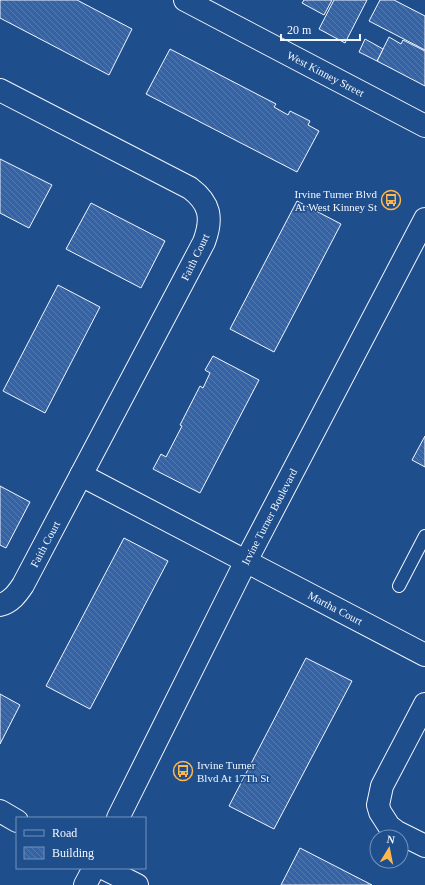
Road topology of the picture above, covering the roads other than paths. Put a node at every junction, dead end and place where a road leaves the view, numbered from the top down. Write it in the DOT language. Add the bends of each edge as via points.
graph roads {
  1 [pos="185,0"];
  2 [pos="0,90"];
  3 [pos="425,126"];
  4 [pos="425,218"];
  5 [pos="81,475"];
  6 [pos="425,536"];
  7 [pos="246,560"];
  8 [pos="399,586"];
  9 [pos="0,605"];
  10 [pos="425,655"];
  11 [pos="425,704"];
  12 [pos="0,811"];
  13 [pos="118,817"];
  14 [pos="16,820"];
  15 [pos="425,846"];
  16 [pos="93,869"];
  17 [pos="105,869"];
  18 [pos="85,885"];
  19 [pos="137,885"];
  1 -- 3 [label="street, West Kinney Street"];
  2 -- 5 [label="street, Faith Court" via="190,188 199,195 209,213 208,231 204,242"];
  4 -- 7 [label="street, Irvine Turner Boulevard"];
  5 -- 7 [label="street"];
  5 -- 9 [label="street, Faith Court" via="23,585 16,596"];
  6 -- 8 [label="lane"];
  7 -- 10 [label="street, Martha Court"];
  7 -- 13 [label="street, Irvine Turner Boulevard"];
  11 -- 15 [label="street" via="382,786 378,805 389,826"];
  12 -- 14 [label="street"];
  16 -- 18 [label="street"];
  17 -- 19 [label="street"];
}
